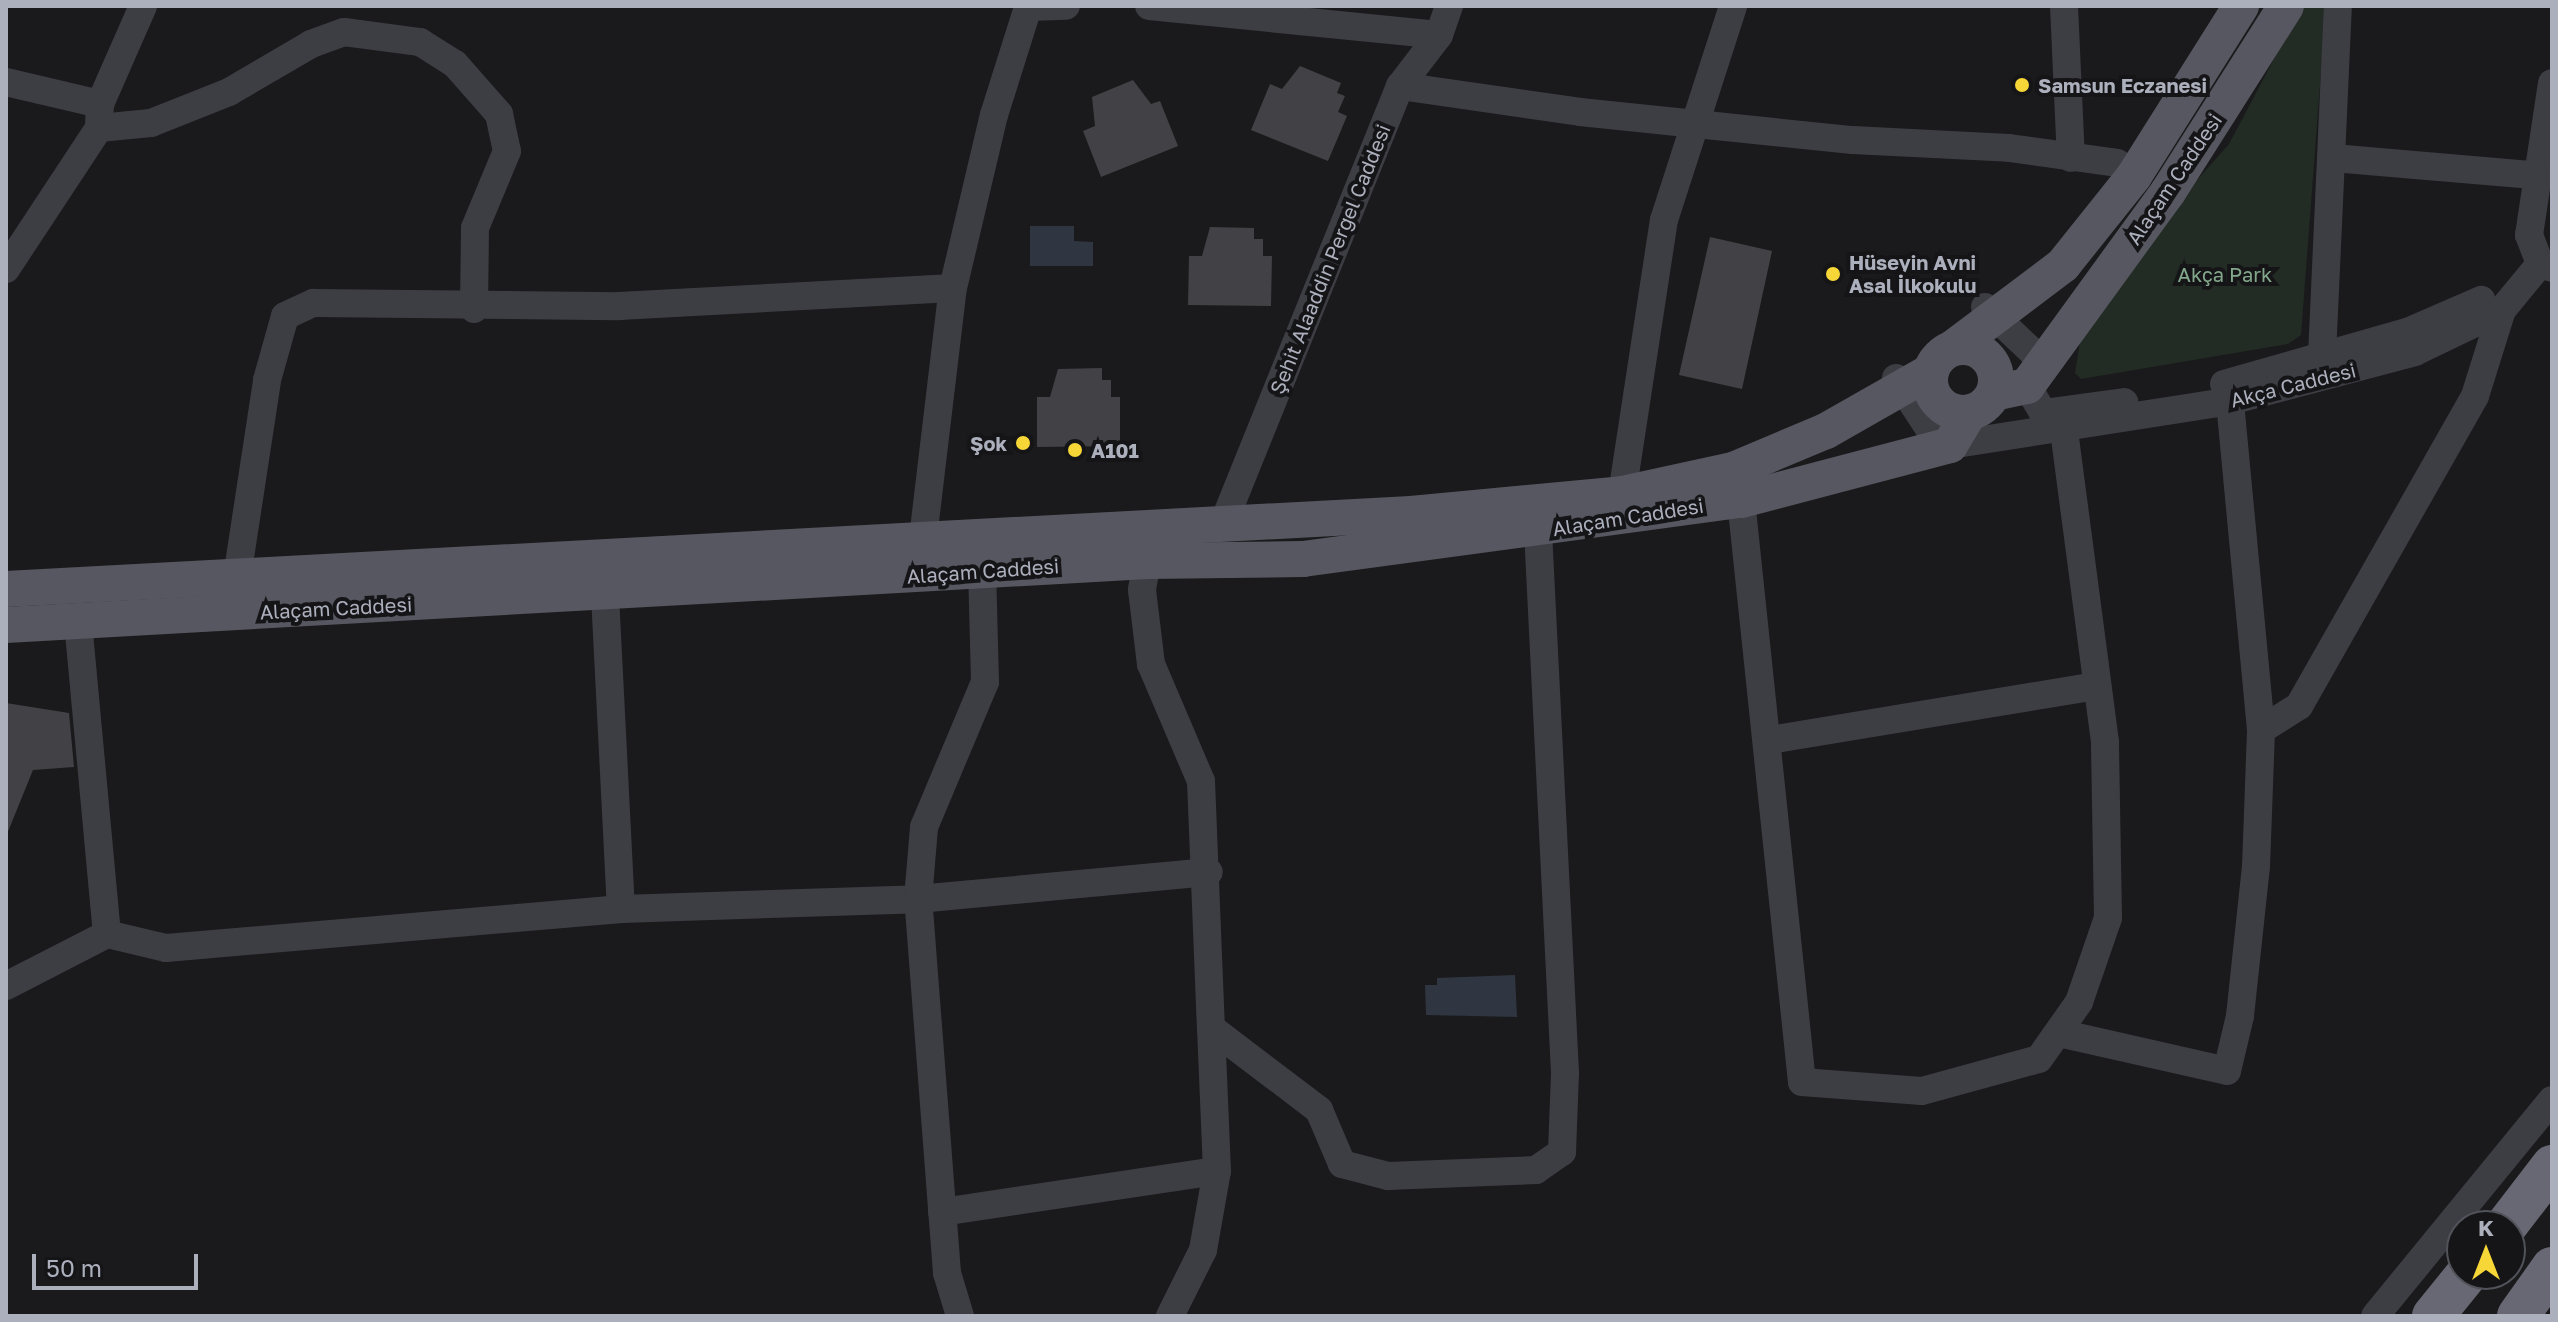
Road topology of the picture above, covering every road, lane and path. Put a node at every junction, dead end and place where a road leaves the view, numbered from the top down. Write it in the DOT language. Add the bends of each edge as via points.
graph roads {
  1 [pos="143,6"];
  2 [pos="1066,6"];
  3 [pos="1149,6"];
  4 [pos="1449,6"];
  5 [pos="1733,6"];
  6 [pos="2064,6"];
  7 [pos="2241,6"];
  8 [pos="2286,6"];
  9 [pos="2338,6"];
  10 [pos="1439,35"];
  11 [pos="6,82"];
  12 [pos="2552,83"];
  13 [pos="1400,86"];
  14 [pos="99,116"];
  15 [pos="1691,121"];
  16 [pos="2071,158"];
  17 [pos="2333,158"];
  18 [pos="2533,175"];
  19 [pos="2134,176"];
  20 [pos="2548,262"];
  21 [pos="6,269"];
  22 [pos="953,288"];
  23 [pos="474,309"];
  24 [pos="2502,310"];
  25 [pos="1990,312"];
  26 [pos="2322,356"];
  27 [pos="1920,371"];
  28 [pos="2009,389"];
  29 [pos="2228,392"];
  30 [pos="2100,413"];
  31 [pos="2064,431"];
  32 [pos="1945,446"];
  33 [pos="1622,494"];
  34 [pos="1741,500"];
  35 [pos="1225,519"];
  36 [pos="1538,530"];
  37 [pos="923,538"];
  38 [pos="1147,561"];
  39 [pos="982,571"];
  40 [pos="237,577"];
  41 [pos="6,589"];
  42 [pos="605,595"];
  43 [pos="78,622"];
  44 [pos="6,625"];
  45 [pos="2096,686"];
  46 [pos="2261,730"];
  47 [pos="1770,740"];
  48 [pos="1209,872"];
  49 [pos="918,899"];
  50 [pos="621,909"];
  51 [pos="107,934"];
  52 [pos="6,986"];
  53 [pos="1211,1028"];
  54 [pos="2059,1033"];
  55 [pos="2552,1100"];
  56 [pos="2552,1166"];
  57 [pos="1217,1171"];
  58 [pos="2518,1210"];
  59 [pos="942,1212"];
  60 [pos="2552,1268"];
  61 [pos="2454,1290"];
  62 [pos="960,1316"];
  63 [pos="1170,1316"];
  64 [pos="2375,1316"];
  65 [pos="2433,1316"];
  66 [pos="2518,1316"];
  1 -- 14 [label="street"];
  2 -- 22 [label="street" via="1028,7 994,115"];
  3 -- 10 [label="street"];
  4 -- 10 [label="street, Şehit Alaaddin Pergel Caddesi"];
  5 -- 15 [label="street"];
  6 -- 16 [label="street"];
  7 -- 19 [label="main road, Alaçam Caddesi"];
  8 -- 28 [label="main road, Alaçam Caddesi" via="2168,192"];
  9 -- 17 [label="street"];
  10 -- 13 [label="street, Şehit Alaaddin Pergel Caddesi"];
  11 -- 14 [label="street"];
  12 -- 18 [label="street"];
  13 -- 15 [label="street"];
  13 -- 35 [label="street, Şehit Alaaddin Pergel Caddesi"];
  14 -- 21 [label="street"];
  14 -- 23 [label="street" via="151,123 229,92 311,44 344,32 420,42 455,64 499,114 507,151 475,228"];
  15 -- 16 [label="street"];
  15 -- 33 [label="street" via="1664,220"];
  16 -- 19 [label="street" via="2117,163"];
  17 -- 18 [label="street"];
  17 -- 26 [label="street"];
  18 -- 20 [label="street" via="2529,235"];
  19 -- 25 [label="main road, Alaçam Caddesi" via="2063,265"];
  20 -- 24 [label="street, Akça Caddesi"];
  20 -- 26 [label="street, Akça Caddesi" via="2491,296 2407,332"];
  22 -- 23 [label="street"];
  22 -- 37 [label="street"];
  23 -- 40 [label="street" via="313,303 285,316 267,380"];
  24 -- 29 [label="street, Akça Caddesi" via="2415,352"];
  24 -- 46 [label="street" via="2475,396 2299,706"];
  25 -- 27 [label="main road, Alaçam Caddesi"];
  25 -- 28 [label="street"];
  26 -- 29 [label="street, Akça Caddesi"];
  27 -- 28 [label="main road" via="1938,403"];
  27 -- 28 [label="main road" via="1975,349 1992,362"];
  27 -- 32 [label="street"];
  27 -- 33 [label="main road, Alaçam Caddesi" via="1826,431 1733,470"];
  28 -- 30 [label="street" via="2043,413"];
  28 -- 32 [label="main road, Alaçam Caddesi"];
  29 -- 30 [label="street, Akça Caddesi"];
  29 -- 46 [label="street"];
  30 -- 31 [label="street, Akça Caddesi"];
  31 -- 32 [label="street, Akça Caddesi" via="2014,433"];
  31 -- 45 [label="street"];
  32 -- 34 [label="main road, Alaçam Caddesi"];
  33 -- 35 [label="main road, Alaçam Caddesi" via="1411,514"];
  34 -- 36 [label="main road, Alaçam Caddesi"];
  34 -- 47 [label="street"];
  35 -- 37 [label="main road, Alaçam Caddesi"];
  36 -- 38 [label="main road, Alaçam Caddesi" via="1303,559"];
  36 -- 53 [label="street" via="1555,792 1562,1152 1536,1170 1500,1172 1388,1176 1342,1164 1319,1110"];
  37 -- 40 [label="main road, Alaçam Caddesi"];
  38 -- 39 [label="main road, Alaçam Caddesi"];
  38 -- 48 [label="street" via="1142,590 1151,664 1201,781"];
  39 -- 42 [label="main road, Alaçam Caddesi"];
  39 -- 49 [label="street" via="985,682 924,827"];
  40 -- 41 [label="main road, Alaçam Caddesi"];
  42 -- 43 [label="main road, Alaçam Caddesi"];
  42 -- 50 [label="street"];
  43 -- 44 [label="main road, Alaçam Caddesi"];
  43 -- 51 [label="street"];
  45 -- 47 [label="street"];
  45 -- 54 [label="street" via="2108,811 2108,918 2079,1002"];
  46 -- 54 [label="street" via="2256,867 2240,1016 2227,1071"];
  47 -- 54 [label="street" via="1802,1082 1922,1091 2039,1059"];
  48 -- 49 [label="street"];
  48 -- 53 [label="street"];
  49 -- 50 [label="street"];
  49 -- 59 [label="street"];
  50 -- 51 [label="street" via="166,948"];
  51 -- 52 [label="street"];
  53 -- 57 [label="street"];
  55 -- 64 [label="street"];
  56 -- 58 [label="highway"];
  57 -- 59 [label="street"];
  57 -- 63 [label="street" via="1203,1250"];
  59 -- 62 [label="street" via="947,1273"];
  60 -- 66 [label="highway"];
  61 -- 65 [label="highway"];
}
